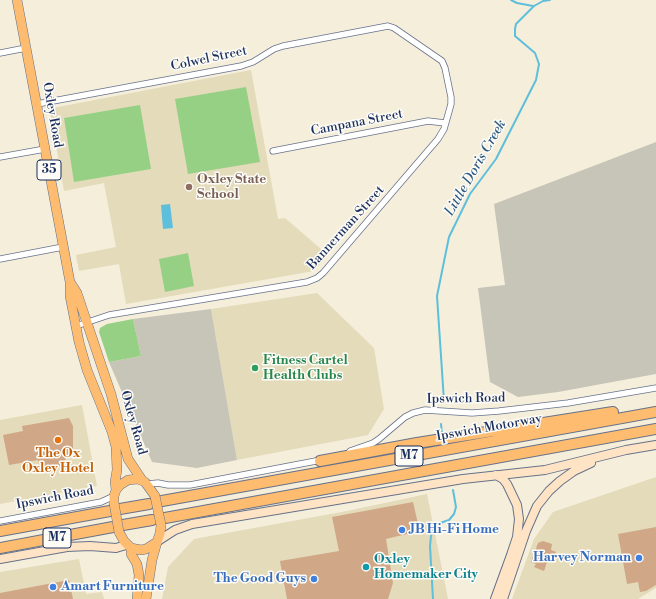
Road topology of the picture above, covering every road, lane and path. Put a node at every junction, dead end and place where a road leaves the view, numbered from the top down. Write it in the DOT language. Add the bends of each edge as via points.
graph roads {
  1 [pos="18,0"];
  2 [pos="26,48"];
  3 [pos="0,53"];
  4 [pos="443,62"];
  5 [pos="37,104"];
  6 [pos="445,123"];
  7 [pos="45,149"];
  8 [pos="273,151"];
  9 [pos="0,157"];
  10 [pos="63,247"];
  11 [pos="0,259"];
  12 [pos="70,282"];
  13 [pos="87,322"];
  14 [pos="76,326"];
  15 [pos="656,388"];
  16 [pos="656,405"];
  17 [pos="656,412"];
  18 [pos="656,429"];
  19 [pos="656,445"];
  20 [pos="320,461"];
  21 [pos="495,475"];
  22 [pos="145,482"];
  23 [pos="155,500"];
  24 [pos="115,502"];
  25 [pos="0,521"];
  26 [pos="159,521"];
  27 [pos="119,528"];
  28 [pos="0,531"];
  29 [pos="158,541"];
  30 [pos="128,546"];
  31 [pos="0,548"];
  32 [pos="0,559"];
  33 [pos="137,599"];
  34 [pos="146,599"];
  35 [pos="495,599"];
  36 [pos="503,599"];
  1 -- 2 [label="main road, Oxley Road / 35"];
  2 -- 3 [label="street"];
  2 -- 5 [label="main road, Oxley Road / 35"];
  4 -- 5 [label="street, Colwel Street" via="394,28 386,26 283,46 241,66"];
  4 -- 6 [label="street, Bannerman Street" via="451,97"];
  5 -- 7 [label="main road, Oxley Road / 35"];
  6 -- 8 [label="street, Campana Street" via="428,121"];
  6 -- 13 [label="street, Bannerman Street" via="442,134 429,151 317,278 307,282"];
  7 -- 9 [label="street"];
  7 -- 10 [label="main road, Oxley Road / 35"];
  10 -- 11 [label="street"];
  10 -- 12 [label="main road, Oxley Road / 35"];
  12 -- 13 [label="main road, Oxley Road / 35" via="78,293"];
  12 -- 14 [label="main road, Oxley Road / 35"];
  13 -- 14 [label="street, Bannerman Street"];
  13 -- 22 [label="main road, Oxley Road / 35" via="111,394 128,458"];
  14 -- 24 [label="main road, Oxley Road / 35" via="87,370 116,447"];
  15 -- 20 [label="street, Ipswich Road" via="522,409 472,413 428,410 415,412 373,443"];
  16 -- 20 [label="highway" via="417,442"];
  17 -- 23 [label="highway, Ipswich Motorway / M7"];
  18 -- 26 [label="highway, M7"];
  19 -- 21 [label="main road" via="545,470"];
  19 -- 36 [label="main road" via="582,467 549,491 530,520"];
  20 -- 22 [label="street, Ipswich Road" via="190,484"];
  21 -- 29 [label="main road" via="192,524 175,530"];
  21 -- 35 [label="main road" via="507,484 517,504 519,519 517,537"];
  22 -- 23 [label="main road, 35"];
  22 -- 24 [label="main road" via="128,480 120,485"];
  23 -- 24 [label="highway, Ipswich Motorway / M7"];
  23 -- 26 [label="main road, 35, bridge"];
  24 -- 25 [label="street, Ipswich Road" via="101,502"];
  24 -- 27 [label="main road, 35, bridge"];
  24 -- 28 [label="highway, Ipswich Motorway / M7"];
  26 -- 27 [label="highway, M7"];
  26 -- 29 [label="main road, 35"];
  27 -- 30 [label="main road, 35"];
  27 -- 31 [label="highway, M7"];
  29 -- 30 [label="main road" via="141,550"];
  29 -- 34 [label="main road, 35" via="152,560"];
  30 -- 32 [label="main road" via="67,547"];
  30 -- 33 [label="main road, 35" via="137,564 139,575"];
}
